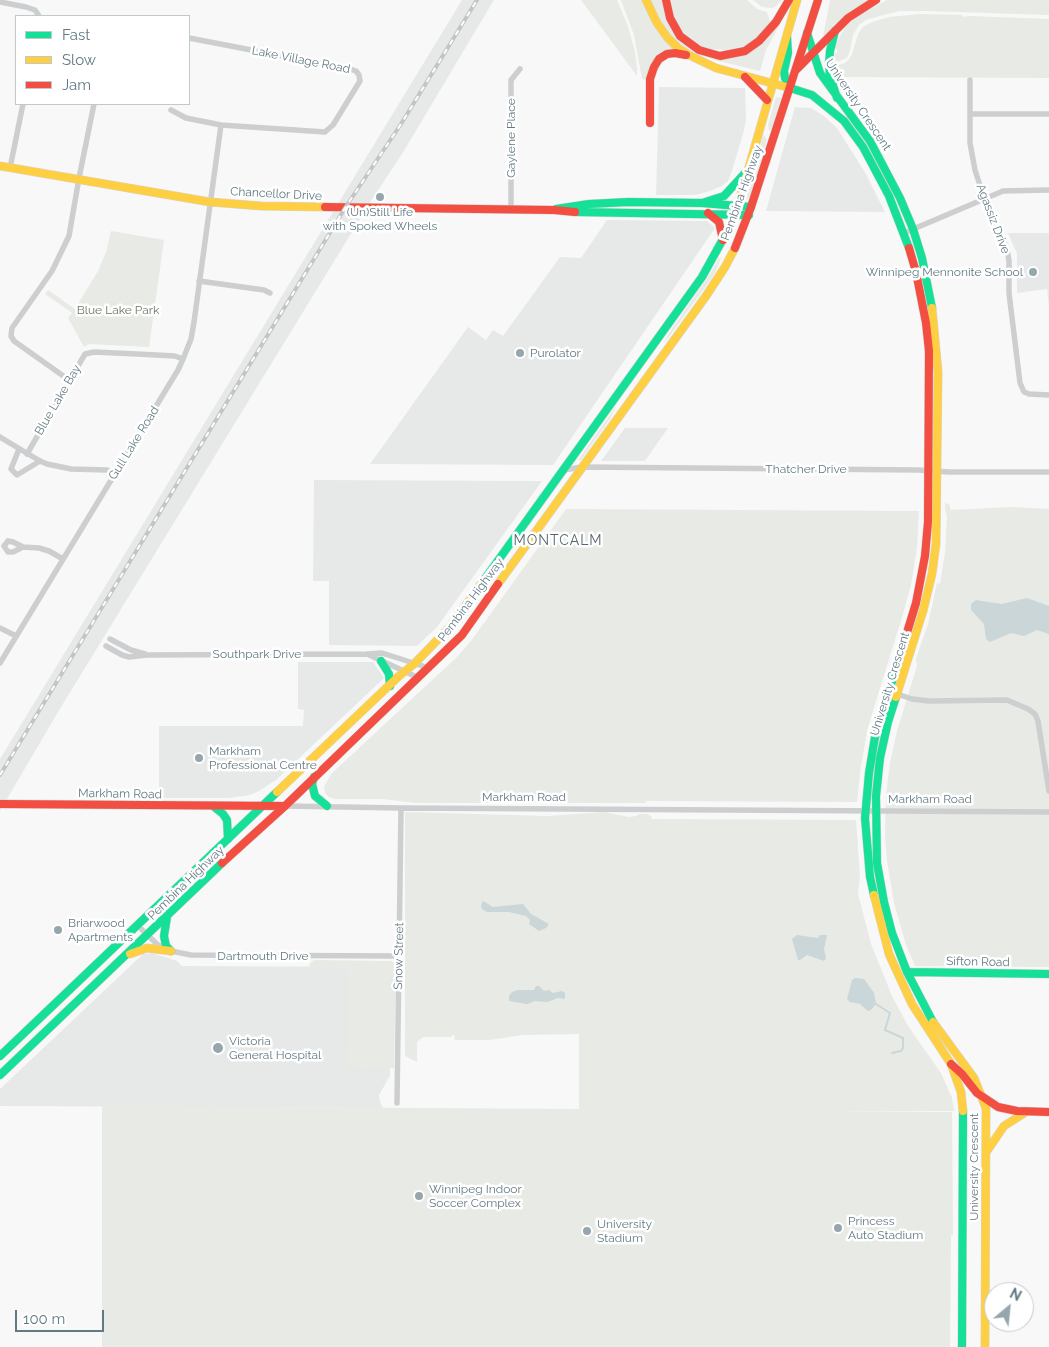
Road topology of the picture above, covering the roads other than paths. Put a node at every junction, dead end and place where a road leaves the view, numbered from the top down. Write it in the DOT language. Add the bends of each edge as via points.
graph roads {
  1 [pos="646,0"];
  2 [pos="666,0"];
  3 [pos="789,0"];
  4 [pos="797,0"];
  5 [pos="818,0"];
  6 [pos="876,0"];
  7 [pos="0,2"];
  8 [pos="38,15"];
  9 [pos="836,28"];
  10 [pos="786,32"];
  11 [pos="807,33"];
  12 [pos="190,38"];
  13 [pos="812,53"];
  14 [pos="688,55"];
  15 [pos="520,69"];
  16 [pos="795,72"];
  17 [pos="742,75"];
  18 [pos="970,80"];
  19 [pos="772,83"];
  20 [pos="790,88"];
  21 [pos="837,98"];
  22 [pos="767,100"];
  23 [pos="23,105"];
  24 [pos="94,105"];
  25 [pos="171,110"];
  26 [pos="970,114"];
  27 [pos="1049,114"];
  28 [pos="650,123"];
  29 [pos="221,125"];
  30 [pos="0,166"];
  31 [pos="10,168"];
  32 [pos="749,169"];
  33 [pos="79,178"];
  34 [pos="1049,190"];
  35 [pos="984,198"];
  36 [pos="210,202"];
  37 [pos="702,203"];
  38 [pos="737,206"];
  39 [pos="511,209"];
  40 [pos="554,210"];
  41 [pos="750,211"];
  42 [pos="708,214"];
  43 [pos="734,214"];
  44 [pos="913,229"];
  45 [pos="904,233"];
  46 [pos="723,240"];
  47 [pos="199,281"];
  48 [pos="270,293"];
  49 [pos="184,359"];
  50 [pos="70,380"];
  51 [pos="1049,396"];
  52 [pos="0,437"];
  53 [pos="19,449"];
  54 [pos="27,454"];
  55 [pos="40,461"];
  56 [pos="582,467"];
  57 [pos="564,470"];
  58 [pos="928,470"];
  59 [pos="938,471"];
  60 [pos="1049,472"];
  61 [pos="115,473"];
  62 [pos="23,547"];
  63 [pos="63,559"];
  64 [pos="0,628"];
  65 [pos="16,636"];
  66 [pos="110,639"];
  67 [pos="106,646"];
  68 [pos="367,654"];
  69 [pos="147,655"];
  70 [pos="381,661"];
  71 [pos="0,663"];
  72 [pos="414,664"];
  73 [pos="429,668"];
  74 [pos="405,672"];
  75 [pos="419,678"];
  76 [pos="390,686"];
  77 [pos="897,694"];
  78 [pos="314,777"];
  79 [pos="1049,791"];
  80 [pos="0,804"];
  81 [pos="213,806"];
  82 [pos="263,806"];
  83 [pos="285,806"];
  84 [pos="327,806"];
  85 [pos="401,808"];
  86 [pos="866,810"];
  87 [pos="875,810"];
  88 [pos="1049,812"];
  89 [pos="228,839"];
  90 [pos="168,916"];
  91 [pos="137,925"];
  92 [pos="147,935"];
  93 [pos="171,951"];
  94 [pos="127,955"];
  95 [pos="399,956"];
  96 [pos="907,972"];
  97 [pos="1049,974"];
  98 [pos="62,996"];
  99 [pos="71,1008"];
  100 [pos="0,1056"];
  101 [pos="951,1064"];
  102 [pos="0,1075"];
  103 [pos="983,1097"];
  104 [pos="397,1103"];
  105 [pos="1027,1112"];
  106 [pos="1049,1112"];
  107 [pos="986,1153"];
  108 [pos="960,1345"];
  109 [pos="985,1347"];
  1 -- 14 [label="main road" via="667,37"];
  2 -- 3 [label="main road" via="670,18 680,36 699,50 720,56 745,51 760,42"];
  4 -- 10 [label="main road, Pembina Highway"];
  5 -- 11 [label="main road, Pembina Highway"];
  6 -- 9 [label="main road"];
  7 -- 8 [label="street" via="26,6"];
  9 -- 13 [label="main road"];
  9 -- 21 [label="main road" via="829,64"];
  10 -- 19 [label="main road, Pembina Highway"];
  10 -- 20 [label="main road" via="788,53 784,71"];
  11 -- 13 [label="main road, University Crescent"];
  11 -- 16 [label="main road, Pembina Highway"];
  12 -- 29 [label="street, Lake Village Road" via="350,69 356,71 360,78 333,125 325,132"];
  13 -- 16 [label="main road"];
  13 -- 21 [label="main road, University Crescent" via="820,73"];
  14 -- 17 [label="main road, University Crescent"];
  14 -- 28 [label="main road" via="670,53 656,62 651,76"];
  15 -- 39 [label="street, Gaylene Place" via="511,80"];
  16 -- 20 [label="main road, Pembina Highway"];
  17 -- 19 [label="main road, University Crescent"];
  17 -- 22 [label="main road"];
  18 -- 26 [label="street, Agassiz Drive"];
  19 -- 20 [label="main road, University Crescent"];
  19 -- 22 [label="main road, Pembina Highway"];
  20 -- 41 [label="main road, Pembina Highway"];
  20 -- 45 [label="main road, University Crescent" via="819,100 848,127 880,179"];
  21 -- 44 [label="main road, University Crescent" via="878,154"];
  22 -- 32 [label="main road, Pembina Highway"];
  23 -- 31 [label="street"];
  24 -- 33 [label="street"];
  25 -- 29 [label="street, Lake Village Road" via="186,118"];
  26 -- 27 [label="street"];
  26 -- 35 [label="street, Agassiz Drive" via="970,144"];
  29 -- 36 [label="street"];
  30 -- 31 [label="main road, Chancellor Drive"];
  31 -- 33 [label="main road, Chancellor Drive"];
  32 -- 37 [label="main road" via="724,196"];
  32 -- 38 [label="main road, Pembina Highway"];
  33 -- 36 [label="main road, Chancellor Drive"];
  33 -- 50 [label="street" via="64,250 12,328 11,336"];
  34 -- 35 [label="street" via="1003,191"];
  35 -- 44 [label="street"];
  35 -- 51 [label="street, Agassiz Drive" via="1007,248 1009,293 1022,388 1029,394"];
  36 -- 39 [label="main road, Chancellor Drive" via="329,208"];
  36 -- 47 [label="street, Gull Lake Road"];
  37 -- 38 [label="main road, Chancellor Drive"];
  37 -- 40 [label="main road, Chancellor Drive" via="608,203"];
  38 -- 41 [label="main road, Chancellor Drive"];
  38 -- 43 [label="main road, Pembina Highway"];
  39 -- 40 [label="main road, Chancellor Drive"];
  40 -- 42 [label="main road, Chancellor Drive"];
  41 -- 43 [label="main road, Chancellor Drive"];
  41 -- 56 [label="main road, Pembina Highway" via="711,289"];
  42 -- 43 [label="main road, Chancellor Drive"];
  42 -- 46 [label="main road" via="719,222"];
  43 -- 46 [label="main road, Pembina Highway"];
  44 -- 45 [label="street"];
  44 -- 59 [label="main road, University Crescent" via="926,275 936,332"];
  45 -- 58 [label="main road, University Crescent" via="916,272 929,351"];
  46 -- 57 [label="main road, Pembina Highway" via="702,277"];
  47 -- 48 [label="street"];
  47 -- 49 [label="street, Gull Lake Road" via="191,339"];
  49 -- 50 [label="street, Blue Lake Bay" via="89,353 83,357"];
  49 -- 61 [label="street, Gull Lake Road"];
  50 -- 54 [label="street, Blue Lake Bay"];
  52 -- 53 [label="street"];
  53 -- 54 [label="street"];
  53 -- 55 [label="street" via="11,469 17,475"];
  54 -- 55 [label="street"];
  55 -- 61 [label="street" via="58,467"];
  56 -- 57 [label="street, Thatcher Drive"];
  56 -- 58 [label="street, Thatcher Drive"];
  56 -- 73 [label="main road, Pembina Highway" via="462,635"];
  57 -- 72 [label="main road, Pembina Highway" via="450,627"];
  58 -- 59 [label="street, Thatcher Drive"];
  58 -- 86 [label="main road, University Crescent" via="927,538 921,579 878,725"];
  59 -- 60 [label="street, Thatcher Drive"];
  59 -- 77 [label="main road, University Crescent" via="936,536 930,581"];
  61 -- 63 [label="street, Gull Lake Road"];
  62 -- 63 [label="street" via="39,548"];
  63 -- 65 [label="street, Gull Lake Road"];
  64 -- 65 [label="street"];
  65 -- 71 [label="street, Gull Lake Road"];
  66 -- 69 [label="street, Southpark Drive"];
  67 -- 69 [label="street, Southpark Drive" via="122,656"];
  68 -- 69 [label="street, Southpark Drive"];
  68 -- 70 [label="street, Southpark Drive"];
  68 -- 72 [label="street, Southpark Drive" via="382,653"];
  70 -- 74 [label="street, Southpark Drive"];
  70 -- 76 [label="main road" via="389,674"];
  72 -- 73 [label="street, Southpark Drive"];
  72 -- 74 [label="main road, Pembina Highway"];
  73 -- 75 [label="main road, Pembina Highway"];
  74 -- 75 [label="street, Southpark Drive"];
  74 -- 76 [label="main road, Pembina Highway"];
  75 -- 78 [label="main road, Pembina Highway"];
  76 -- 82 [label="main road, Pembina Highway"];
  77 -- 79 [label="street" via="929,701 1007,700 1028,709 1038,722"];
  77 -- 87 [label="main road, University Crescent" via="880,758"];
  78 -- 83 [label="main road, Pembina Highway"];
  78 -- 84 [label="main road" via="315,796"];
  80 -- 81 [label="main road, Markham Road"];
  81 -- 82 [label="main road, Markham Road"];
  81 -- 89 [label="main road" via="227,820"];
  82 -- 83 [label="main road, Markham Road"];
  82 -- 89 [label="main road, Pembina Highway"];
  83 -- 84 [label="street, Markham Road"];
  83 -- 90 [label="main road, Pembina Highway"];
  84 -- 85 [label="street, Markham Road"];
  85 -- 86 [label="street, Markham Road"];
  85 -- 95 [label="street, Snow Street"];
  86 -- 87 [label="street, Markham Road"];
  86 -- 101 [label="main road, University Crescent" via="870,877 889,954 912,1004"];
  87 -- 88 [label="street, Markham Road"];
  87 -- 96 [label="main road, University Crescent" via="882,893 892,933"];
  89 -- 91 [label="main road, Pembina Highway"];
  90 -- 92 [label="main road, Pembina Highway"];
  90 -- 93 [label="main road" via="164,936"];
  91 -- 92 [label="street, Dartmouth Drive"];
  91 -- 98 [label="main road, Pembina Highway"];
  92 -- 93 [label="street, Dartmouth Drive"];
  92 -- 94 [label="main road, Pembina Highway"];
  93 -- 94 [label="main road" via="147,948"];
  93 -- 95 [label="street, Dartmouth Drive" via="191,955"];
  94 -- 99 [label="main road, Pembina Highway"];
  95 -- 104 [label="street, Snow Street"];
  96 -- 97 [label="main road, Sifton Road"];
  96 -- 103 [label="main road, University Crescent" via="928,1013 974,1078"];
  98 -- 99 [label="main road"];
  98 -- 100 [label="main road, Pembina Highway"];
  99 -- 102 [label="main road, Pembina Highway"];
  101 -- 103 [label="main road"];
  101 -- 108 [label="main road, University Crescent" via="963,1104"];
  103 -- 105 [label="main road" via="1001,1108"];
  103 -- 107 [label="main road, University Crescent"];
  105 -- 106 [label="main road"];
  105 -- 107 [label="main road" via="1004,1126"];
  107 -- 109 [label="main road, University Crescent"];
}
